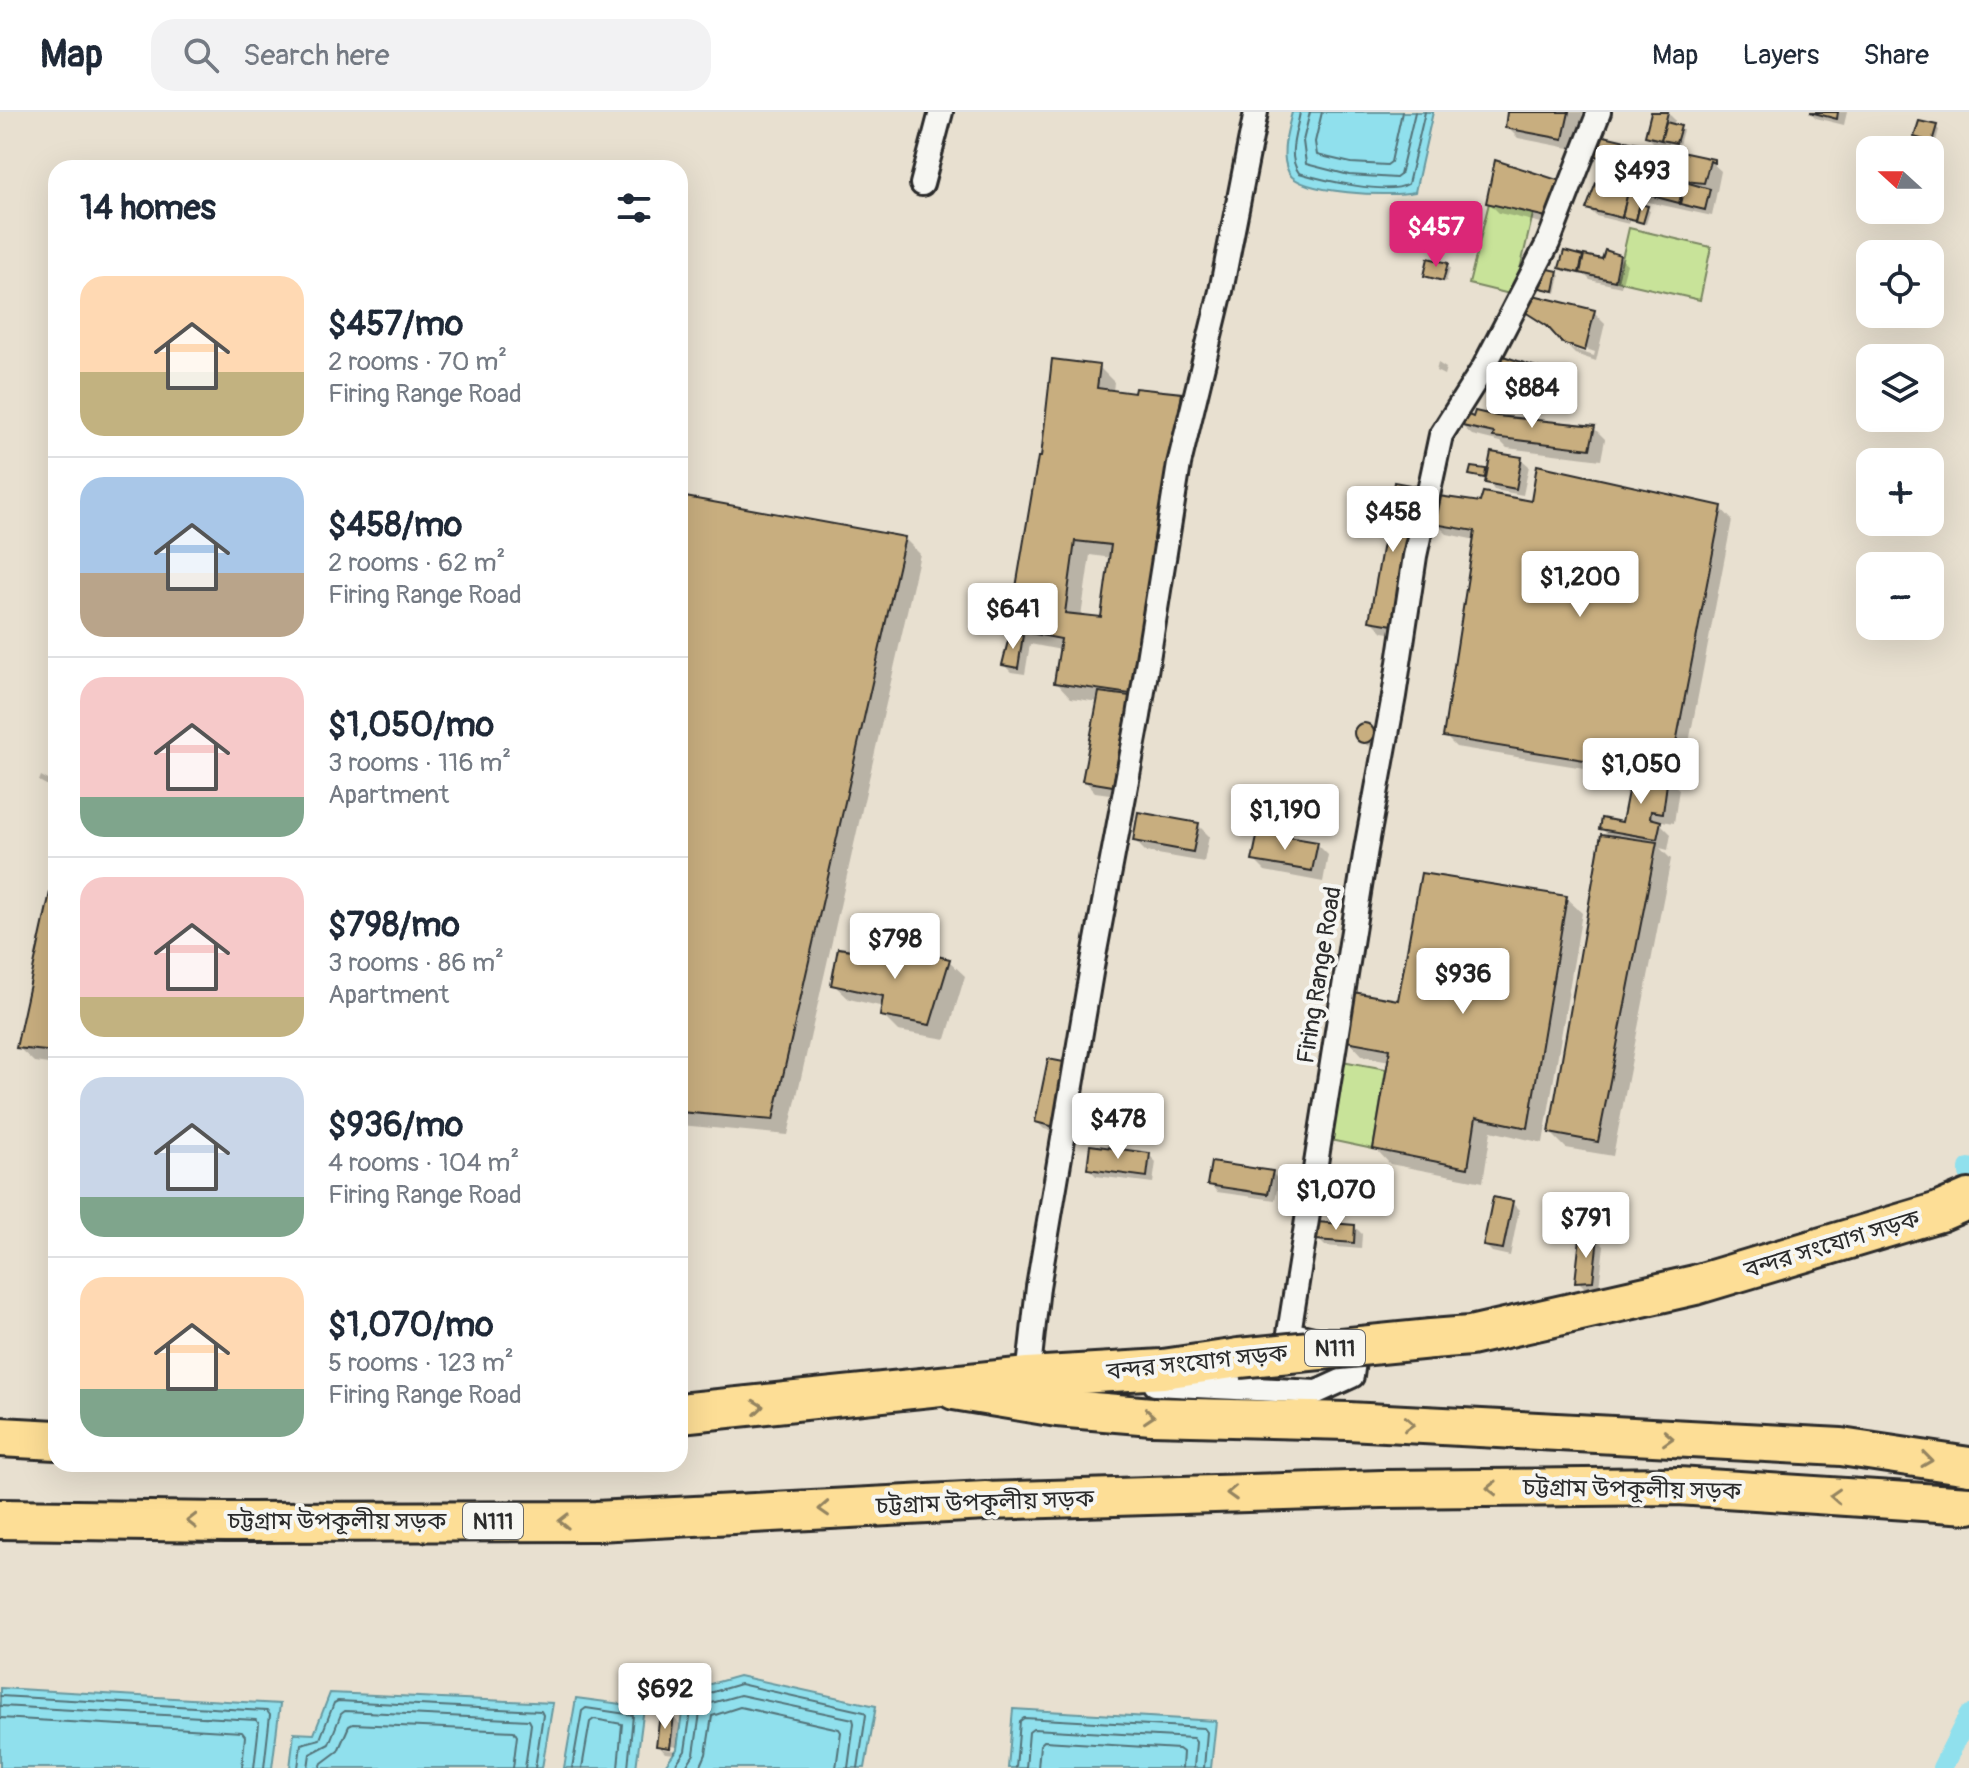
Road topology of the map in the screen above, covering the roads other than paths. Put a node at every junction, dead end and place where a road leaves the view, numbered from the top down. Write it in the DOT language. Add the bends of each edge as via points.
graph roads {
  1 [pos="941,112"];
  2 [pos="1256,112"];
  3 [pos="1599,112"];
  4 [pos="922,184"];
  5 [pos="1954,1206"];
  6 [pos="1028,1390"];
  7 [pos="1098,1399"];
  8 [pos="688,1412"];
  9 [pos="0,1437"];
  10 [pos="48,1440"];
  11 [pos="1969,1466"];
  12 [pos="986,1501"];
  13 [pos="1969,1505"];
  14 [pos="0,1519"];
  1 -- 4 [label="street"];
  2 -- 6 [label="street" via="1221,291 1179,464 1043,1256"];
  3 -- 7 [label="street, Firing Range Road" via="1548,243 1484,367 1441,435 1415,556 1289,1333 1349,1340 1355,1354 1352,1376 1317,1392 1134,1384"];
  5 -- 6 [label="highway, বন্দর সংযোগ সড়ক / N111, bridge" via="1695,1285 1470,1336 1239,1358"];
  6 -- 7 [label="main road, চট্টগ্রাম উপকূলীয় সড়ক"];
  8 -- 6 [label="highway, বন্দর সংযোগ সড়ক / N111, one-way" via="933,1387"];
  7 -- 11 [label="main road, চট্টগ্রাম উপকূলীয় সড়ক, one-way" via="1152,1416 1825,1446"];
  9 -- 10 [label="highway"];
  13 -- 12 [label="main road, চট্টগ্রাম উপকূলীয় সড়ক, one-way" via="1678,1486"];
  12 -- 14 [label="highway, চট্টগ্রাম উপকূলীয় সড়ক / N111, one-way" via="596,1521"];
}
